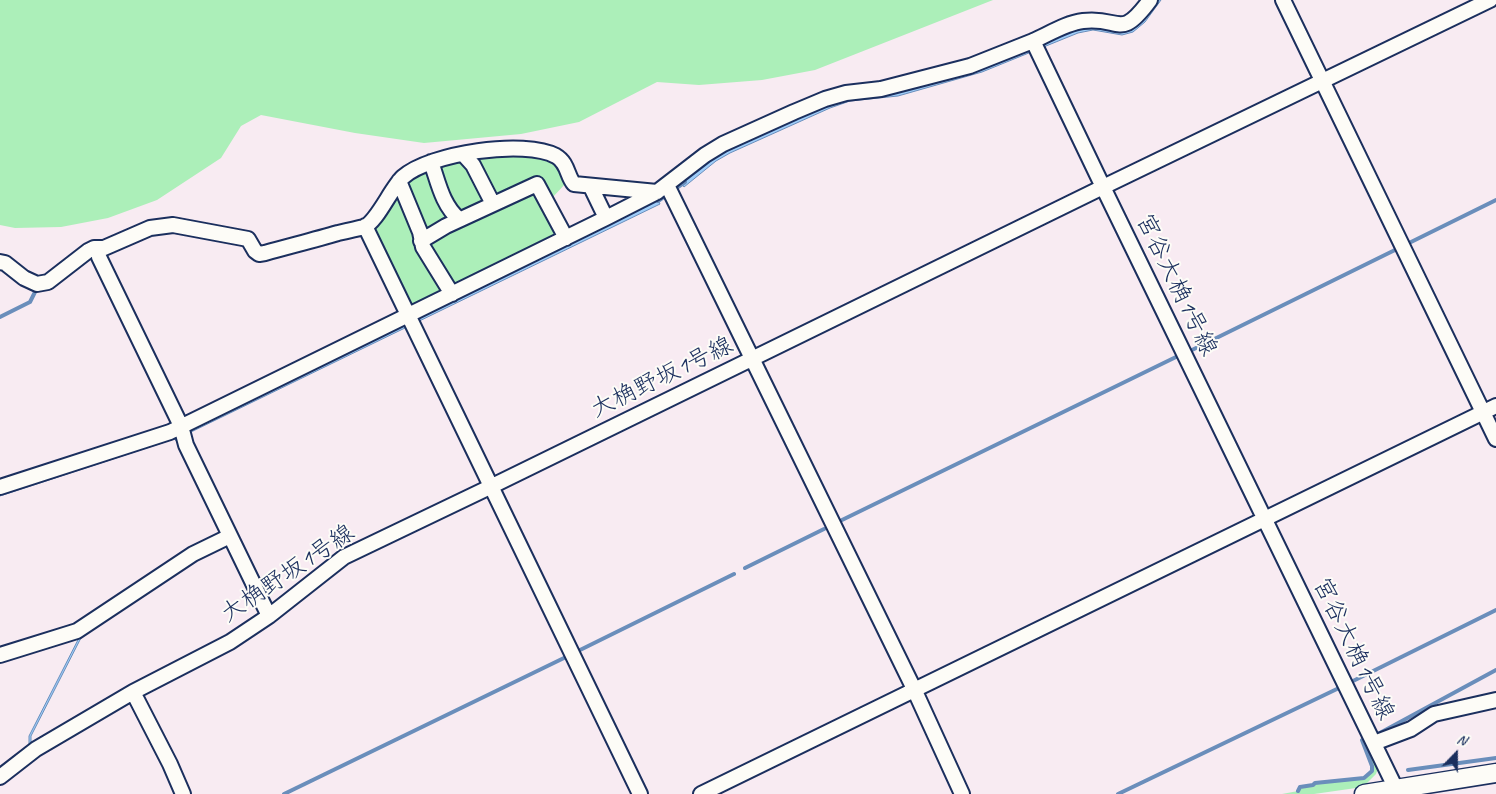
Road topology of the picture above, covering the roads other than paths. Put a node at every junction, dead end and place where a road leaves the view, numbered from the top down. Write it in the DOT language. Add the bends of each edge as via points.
graph roads {
  1 [pos="1150,0"];
  2 [pos="1283,0"];
  3 [pos="1490,0"];
  4 [pos="1033,41"];
  5 [pos="1323,81"];
  6 [pos="463,154"];
  7 [pos="431,162"];
  8 [pos="399,181"];
  9 [pos="591,187"];
  10 [pos="1103,187"];
  11 [pos="662,189"];
  12 [pos="493,204"];
  13 [pos="606,218"];
  14 [pos="459,219"];
  15 [pos="365,226"];
  16 [pos="566,238"];
  17 [pos="422,241"];
  18 [pos="99,257"];
  19 [pos="0,262"];
  20 [pos="452,294"];
  21 [pos="408,316"];
  22 [pos="752,359"];
  23 [pos="1496,406"];
  24 [pos="1483,413"];
  25 [pos="180,426"];
  26 [pos="1496,439"];
  27 [pos="0,487"];
  28 [pos="490,487"];
  29 [pos="1265,518"];
  30 [pos="230,536"];
  31 [pos="269,616"];
  32 [pos="0,655"];
  33 [pos="914,689"];
  34 [pos="133,692"];
  35 [pos="1496,700"];
  36 [pos="1374,743"];
  37 [pos="1496,773"];
  38 [pos="0,777"];
  39 [pos="1396,788"];
  40 [pos="183,794"];
  41 [pos="640,794"];
  42 [pos="701,794"];
  43 [pos="962,794"];
  44 [pos="1364,794"];
  1 -- 4 [label="street" via="1127,24 1084,21"];
  2 -- 5 [label="street"];
  3 -- 5 [label="street"];
  4 -- 10 [label="street"];
  4 -- 11 [label="street" via="970,66 881,89 825,99 723,144"];
  5 -- 10 [label="street"];
  5 -- 24 [label="street"];
  6 -- 7 [label="street"];
  6 -- 9 [label="street" via="515,148 544,152 557,156 563,162 574,184"];
  6 -- 12 [label="street" via="473,165"];
  7 -- 8 [label="street" via="417,167"];
  7 -- 14 [label="street" via="446,202"];
  8 -- 15 [label="street" via="385,204"];
  8 -- 17 [label="street"];
  9 -- 11 [label="street"];
  9 -- 13 [label="street"];
  10 -- 22 [label="street, 大桷野坂1号線"];
  10 -- 29 [label="street, 宮谷大桷1号線"];
  11 -- 13 [label="street"];
  11 -- 22 [label="street"];
  12 -- 14 [label="street"];
  12 -- 16 [label="street" via="537,184"];
  13 -- 16 [label="street"];
  14 -- 17 [label="street"];
  15 -- 19 [label="street" via="259,254 248,239 173,225 150,228 104,248 94,248 48,282 37,284"];
  15 -- 21 [label="street"];
  16 -- 20 [label="street"];
  17 -- 20 [label="street"];
  18 -- 25 [label="street"];
  20 -- 21 [label="street"];
  21 -- 25 [label="street"];
  21 -- 28 [label="street"];
  22 -- 28 [label="street, 大桷野坂1号線"];
  22 -- 33 [label="street"];
  23 -- 24 [label="street"];
  24 -- 26 [label="street"];
  24 -- 29 [label="street"];
  25 -- 27 [label="street"];
  25 -- 30 [label="street"];
  28 -- 31 [label="street, 大桷野坂1号線" via="344,557"];
  28 -- 41 [label="street"];
  29 -- 33 [label="street"];
  29 -- 36 [label="street, 宮谷大桷1号線"];
  30 -- 31 [label="street"];
  30 -- 32 [label="street" via="193,554 77,630"];
  31 -- 34 [label="street, 大桷野坂1号線" via="230,642"];
  33 -- 42 [label="street"];
  33 -- 43 [label="street"];
  34 -- 38 [label="street, 大桷野坂1号線" via="36,749"];
  34 -- 40 [label="street"];
  35 -- 36 [label="street" via="1434,714 1411,729"];
  36 -- 39 [label="street, 宮谷大桷1号線"];
  37 -- 39 [label="main road"];
  39 -- 44 [label="main road"];
}
